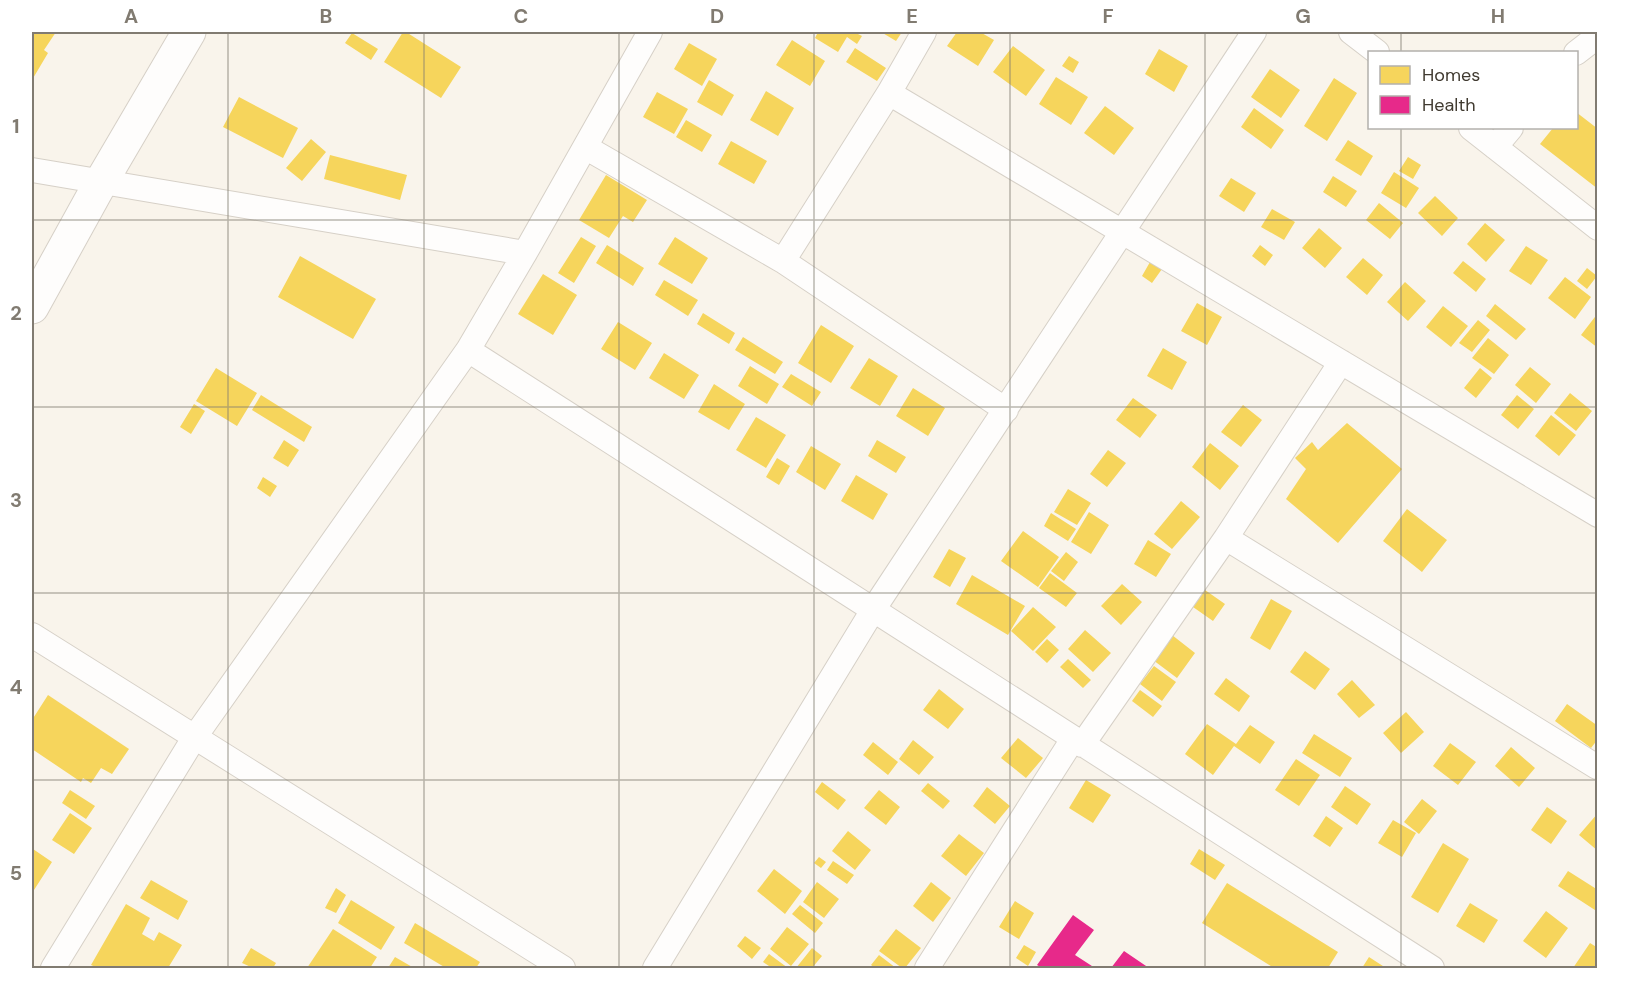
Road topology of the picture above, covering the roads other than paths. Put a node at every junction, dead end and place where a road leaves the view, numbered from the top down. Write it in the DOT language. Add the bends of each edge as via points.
graph roads {
  1 [pos="189,32"];
  2 [pos="650,32"];
  3 [pos="924,32"];
  4 [pos="1254,32"];
  5 [pos="1351,32"];
  6 [pos="1598,36"];
  7 [pos="1376,51"];
  8 [pos="1577,51"];
  9 [pos="889,93"];
  10 [pos="1472,129"];
  11 [pos="1510,129"];
  12 [pos="585,147"];
  13 [pos="1495,147"];
  14 [pos="32,170"];
  15 [pos="101,182"];
  16 [pos="1598,228"];
  17 [pos="1122,232"];
  18 [pos="525,253"];
  19 [pos="783,261"];
  20 [pos="32,307"];
  21 [pos="468,350"];
  22 [pos="1341,362"];
  23 [pos="1006,410"];
  24 [pos="1598,515"];
  25 [pos="1226,538"];
  26 [pos="873,610"];
  27 [pos="32,635"];
  28 [pos="194,738"];
  29 [pos="1078,742"];
  30 [pos="1597,767"];
  31 [pos="53,969"];
  32 [pos="563,969"];
  33 [pos="655,969"];
  34 [pos="927,969"];
  35 [pos="1432,969"];
  1 -- 15 [label="street"];
  2 -- 12 [label="street"];
  3 -- 9 [label="street"];
  4 -- 17 [label="street"];
  5 -- 7 [label="street"];
  6 -- 8 [label="street"];
  9 -- 17 [label="street"];
  9 -- 19 [label="street"];
  10 -- 13 [label="street"];
  11 -- 13 [label="street"];
  12 -- 18 [label="street"];
  12 -- 19 [label="street"];
  13 -- 16 [label="street"];
  14 -- 15 [label="street"];
  15 -- 18 [label="street"];
  15 -- 20 [label="street"];
  17 -- 22 [label="street"];
  17 -- 23 [label="street"];
  18 -- 21 [label="street"];
  19 -- 23 [label="street"];
  21 -- 26 [label="street"];
  21 -- 28 [label="street"];
  22 -- 24 [label="street"];
  22 -- 25 [label="street"];
  23 -- 26 [label="street"];
  25 -- 29 [label="street"];
  25 -- 30 [label="street"];
  26 -- 29 [label="street"];
  26 -- 33 [label="street"];
  27 -- 28 [label="street"];
  28 -- 31 [label="street"];
  28 -- 32 [label="street"];
  29 -- 34 [label="street"];
  29 -- 35 [label="street"];
}
